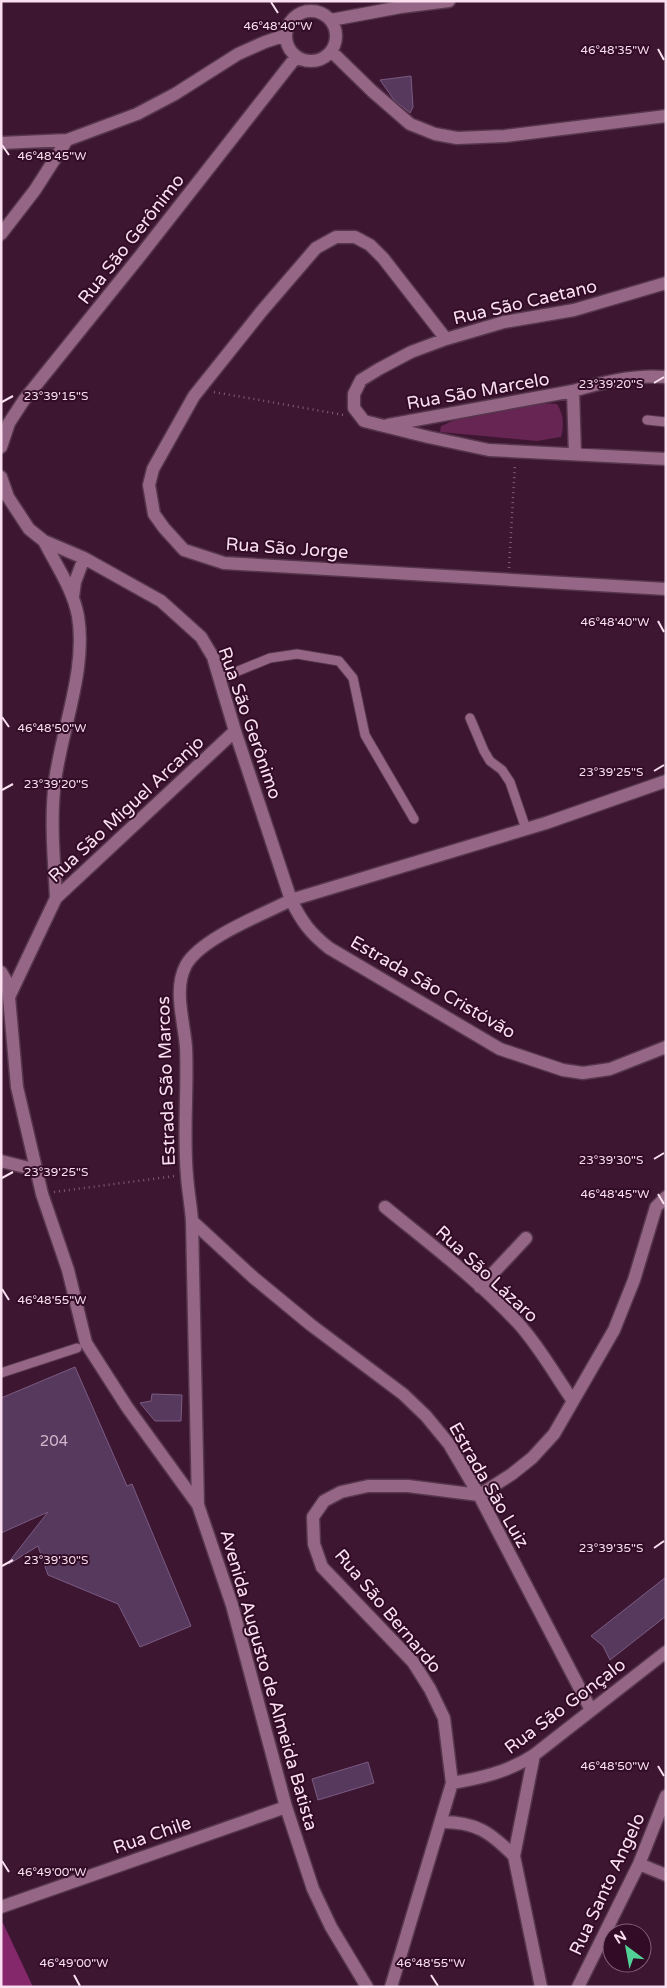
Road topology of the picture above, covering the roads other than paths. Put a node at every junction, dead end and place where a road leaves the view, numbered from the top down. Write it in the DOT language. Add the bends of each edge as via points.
graph roads {
  1 [pos="449,1"];
  2 [pos="331,20"];
  3 [pos="286,36"];
  4 [pos="332,52"];
  5 [pos="296,57"];
  6 [pos="666,116"];
  7 [pos="67,140"];
  8 [pos="1,143"];
  9 [pos="1,234"];
  10 [pos="666,283"];
  11 [pos="446,339"];
  12 [pos="666,378"];
  13 [pos="573,391"];
  14 [pos="647,420"];
  15 [pos="666,422"];
  16 [pos="384,425"];
  17 [pos="1,447"];
  18 [pos="575,454"];
  19 [pos="666,459"];
  20 [pos="1,477"];
  21 [pos="44,541"];
  22 [pos="84,558"];
  23 [pos="666,589"];
  24 [pos="73,597"];
  25 [pos="221,678"];
  26 [pos="470,718"];
  27 [pos="234,732"];
  28 [pos="666,781"];
  29 [pos="414,819"];
  30 [pos="526,829"];
  31 [pos="56,898"];
  32 [pos="291,900"];
  33 [pos="1,972"];
  34 [pos="9,997"];
  35 [pos="666,1047"];
  36 [pos="1,1161"];
  37 [pos="37,1170"];
  38 [pos="666,1197"];
  39 [pos="385,1207"];
  40 [pos="192,1221"];
  41 [pos="526,1238"];
  42 [pos="480,1287"];
  43 [pos="77,1348"];
  44 [pos="1,1372"];
  45 [pos="573,1401"];
  46 [pos="479,1495"];
  47 [pos="198,1505"];
  48 [pos="666,1652"];
  49 [pos="591,1710"];
  50 [pos="534,1756"];
  51 [pos="452,1783"];
  52 [pos="666,1796"];
  53 [pos="286,1807"];
  54 [pos="442,1822"];
  55 [pos="514,1856"];
  56 [pos="639,1864"];
  57 [pos="666,1876"];
  58 [pos="1,1907"];
  59 [pos="367,1987"];
  60 [pos="391,1987"];
  61 [pos="540,1987"];
  62 [pos="578,1987"];
  1 -- 2 [label="street"];
  2 -- 3 [label="street" via="316,11 299,14 288,27"];
  2 -- 4 [label="street" via="337,36"];
  3 -- 5 [label="street" via="287,45"];
  3 -- 7 [label="street" via="238,54 137,114"];
  4 -- 5 [label="street" via="319,61 303,61"];
  4 -- 6 [label="street" via="410,124 435,134 457,138 505,136"];
  5 -- 17 [label="street, Rua São Gerônimo" via="24,400 9,423"];
  7 -- 8 [label="street"];
  7 -- 9 [label="street" via="35,190"];
  10 -- 11 [label="street, Rua São Caetano" via="574,310 504,322"];
  11 -- 16 [label="street, Rua São Caetano" via="412,352 361,380 354,394 354,408 364,421"];
  11 -- 23 [label="street, Rua São Jorge" via="370,245 355,237 336,237 316,248 199,390 154,469 149,485 154,514 184,550 224,563"];
  12 -- 13 [label="street, Rua São Marcelo" via="598,383"];
  13 -- 16 [label="street, Rua São Marcelo"];
  13 -- 18 [label="street"];
  14 -- 15 [label="lane"];
  16 -- 18 [label="street" via="480,448"];
  18 -- 19 [label="street"];
  20 -- 21 [label="street, Rua São Gerônimo" via="19,515"];
  21 -- 22 [label="street, Rua São Gerônimo"];
  21 -- 24 [label="street"];
  22 -- 24 [label="street"];
  22 -- 25 [label="street, Rua São Gerônimo" via="161,601 185,621 213,657"];
  24 -- 31 [label="street" via="78,617 79,660 55,780 52,824"];
  25 -- 27 [label="street, Rua São Gerônimo"];
  25 -- 29 [label="lane" via="270,658 296,654 339,661 353,678 365,735"];
  26 -- 30 [label="lane" via="490,761 510,782"];
  27 -- 31 [label="street, Rua São Miguel Arcanjo"];
  27 -- 32 [label="street, Rua São Gerônimo"];
  28 -- 30 [label="street, Estrada São Marcos"];
  30 -- 32 [label="street, Estrada São Marcos"];
  31 -- 34 [label="street, Rua São Miguel Arcanjo"];
  32 -- 35 [label="street, Estrada São Cristóvão" via="301,921 329,948 500,1049 563,1070 583,1073 610,1069"];
  32 -- 40 [label="street, Estrada São Marcos" via="198,949 186,965 180,987 186,1046 187,1175"];
  33 -- 34 [label="street, Avenida Augusto de Almeida Batista" via="7,982"];
  34 -- 37 [label="street, Avenida Augusto de Almeida Batista" via="17,1086"];
  36 -- 37 [label="street"];
  37 -- 47 [label="street, Avenida Augusto de Almeida Batista" via="68,1270 86,1343 127,1407"];
  38 -- 45 [label="street" via="656,1207 634,1280 614,1330"];
  39 -- 42 [label="street, Rua São Lázaro"];
  40 -- 46 [label="street, Estrada São Luiz" via="311,1325 403,1394 449,1444"];
  40 -- 47 [label="street, Estrada São Marcos"];
  41 -- 42 [label="street"];
  42 -- 45 [label="street, Rua São Lázaro" via="518,1323"];
  43 -- 44 [label="lane"];
  45 -- 46 [label="street" via="554,1434 532,1458"];
  46 -- 49 [label="street, Estrada São Luiz"];
  46 -- 51 [label="street, Rua São Bernardo" via="408,1486 368,1486 341,1492 324,1501 313,1517 314,1544 322,1567 413,1662 430,1688 444,1718"];
  47 -- 53 [label="street, Avenida Augusto de Almeida Batista" via="232,1605"];
  48 -- 49 [label="street, Rua São Gonçalo"];
  49 -- 50 [label="street, Rua São Gonçalo"];
  50 -- 51 [label="street, Rua São Gonçalo" via="498,1773"];
  50 -- 55 [label="street"];
  51 -- 54 [label="street"];
  52 -- 56 [label="street, Rua Santo Angelo"];
  53 -- 58 [label="street, Rua Chile"];
  53 -- 59 [label="street, Avenida Augusto de Almeida Batista" via="313,1889 331,1928"];
  54 -- 55 [label="street" via="479,1827 495,1837"];
  54 -- 60 [label="street"];
  55 -- 61 [label="street"];
  56 -- 57 [label="street"];
  56 -- 62 [label="street, Rua Santo Angelo"];
}
